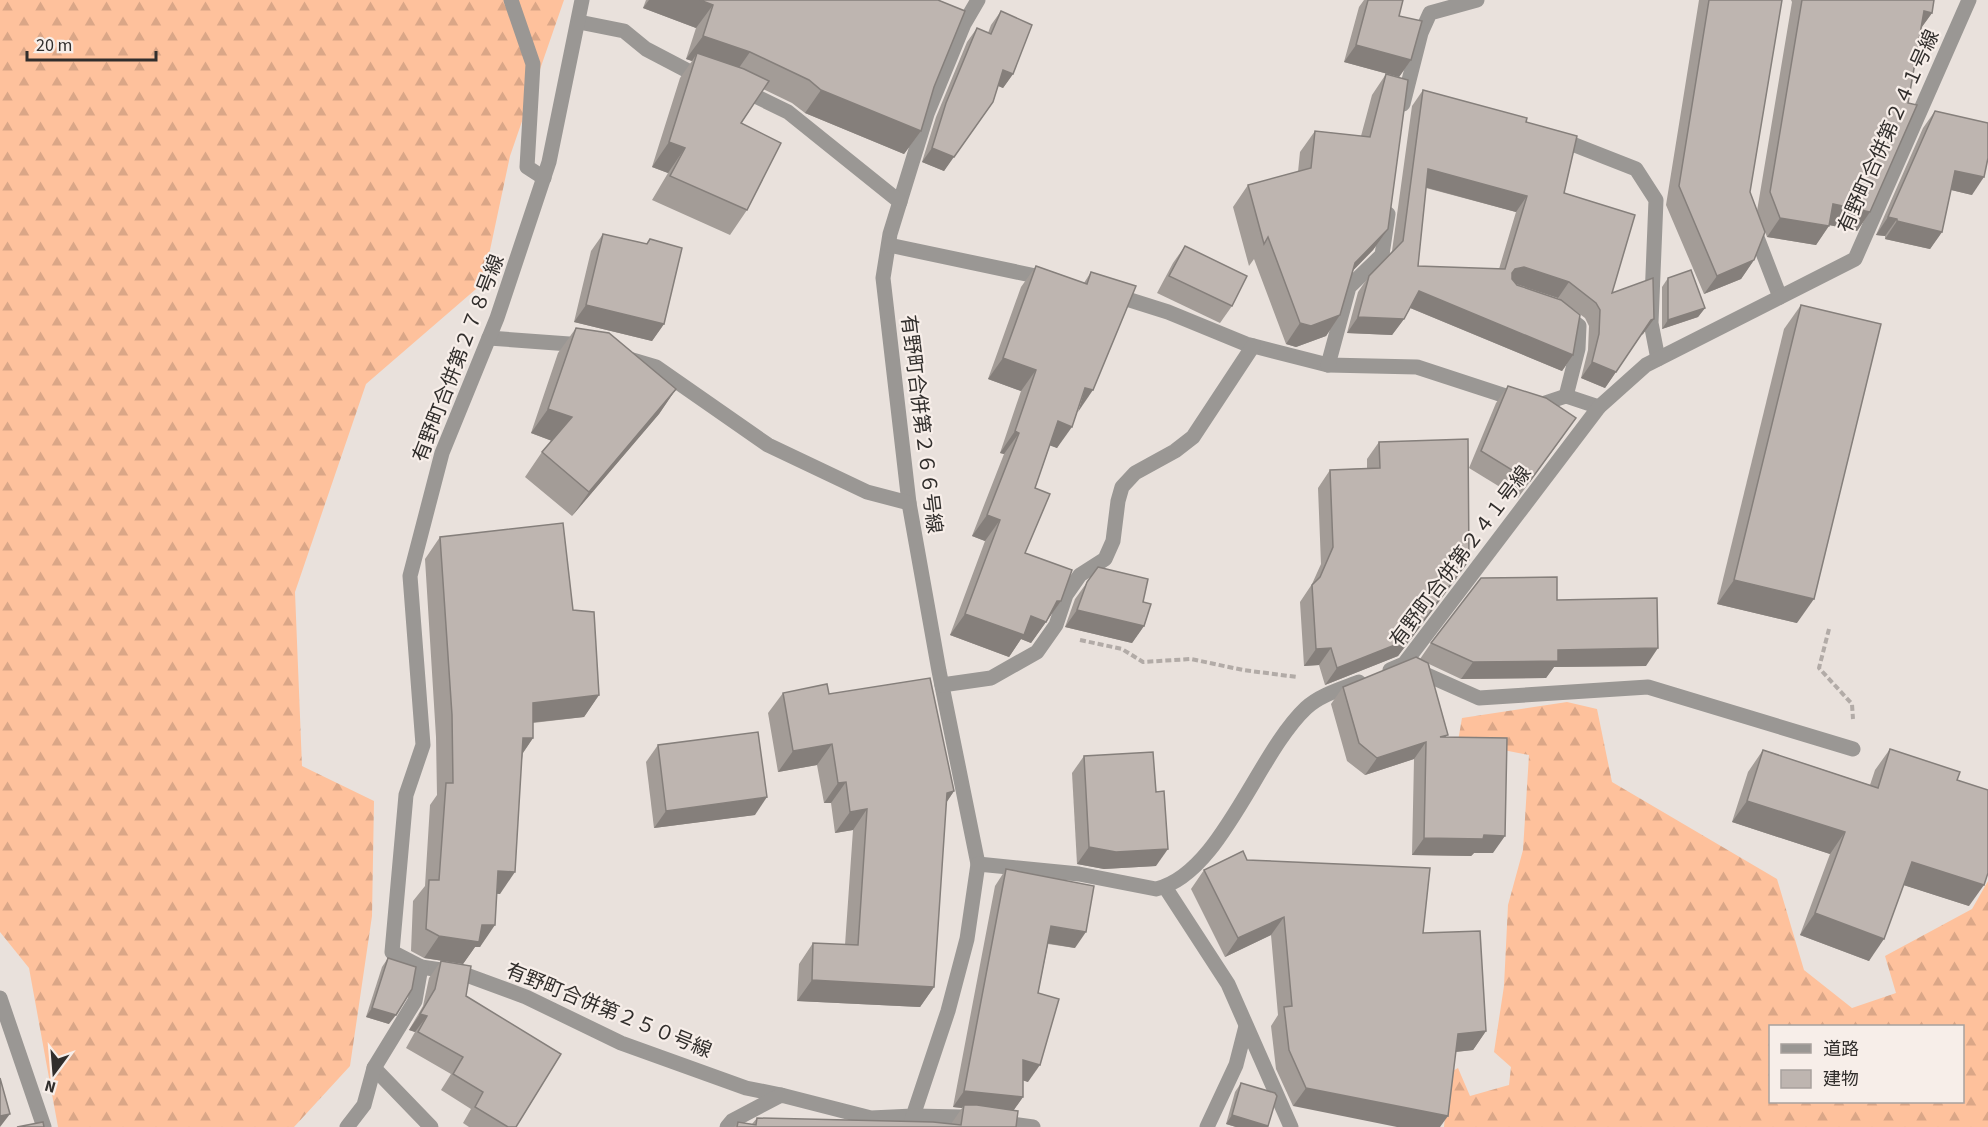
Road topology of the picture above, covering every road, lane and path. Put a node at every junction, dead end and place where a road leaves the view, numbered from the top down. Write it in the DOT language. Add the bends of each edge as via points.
graph roads {
  1 [pos="511,0"];
  2 [pos="582,0"];
  3 [pos="978,0"];
  4 [pos="1477,0"];
  5 [pos="1969,0"];
  6 [pos="579,22"];
  7 [pos="1400,119"];
  8 [pos="1548,135"];
  9 [pos="544,178"];
  10 [pos="1390,194"];
  11 [pos="900,202"];
  12 [pos="1747,212"];
  13 [pos="888,245"];
  14 [pos="1069,282"];
  15 [pos="1101,291"];
  16 [pos="1780,297"];
  17 [pos="1547,304"];
  18 [pos="489,338"];
  19 [pos="1253,346"];
  20 [pos="595,348"];
  21 [pos="615,355"];
  22 [pos="1658,359"];
  23 [pos="1328,365"];
  24 [pos="1566,396"];
  25 [pos="1599,407"];
  26 [pos="909,503"];
  27 [pos="1829,629"];
  28 [pos="1050,633"];
  29 [pos="1404,664"];
  30 [pos="942,685"];
  31 [pos="1322,697"];
  32 [pos="1853,749"];
  33 [pos="978,864"];
  34 [pos="1165,887"];
  35 [pos="421,967"];
  36 [pos="0,998"];
  37 [pos="1246,1026"];
  38 [pos="374,1068"];
  39 [pos="781,1095"];
  40 [pos="911,1121"];
  41 [pos="44,1127"];
  42 [pos="347,1127"];
  43 [pos="431,1127"];
  44 [pos="727,1127"];
  45 [pos="1033,1127"];
  46 [pos="1207,1127"];
  47 [pos="1291,1127"];
  1 -- 9 [label="street" via="533,64 527,167"];
  2 -- 6 [label="street, 有野町合併第２７８号線"];
  3 -- 11 [label="street, 有野町合併第２６６号線" via="927,114"];
  4 -- 7 [label="street" via="1430,13 1421,33"];
  5 -- 16 [label="street, 有野町合併第２４１号線" via="1855,259"];
  6 -- 9 [label="street, 有野町合併第２７８号線"];
  6 -- 11 [label="street" via="624,31 646,49 688,71 725,82 788,112"];
  8 -- 22 [label="street" via="1636,169 1656,200 1651,323"];
  9 -- 18 [label="street, 有野町合併第２７８号線"];
  10 -- 23 [label="street" via="1382,255 1349,287"];
  11 -- 13 [label="street, 有野町合併第２６６号線"];
  12 -- 16 [label="street"];
  13 -- 14 [label="street"];
  13 -- 26 [label="street, 有野町合併第２６６号線" via="883,278"];
  15 -- 19 [label="street" via="1168,312"];
  16 -- 22 [label="street, 有野町合併第２４１号線"];
  17 -- 24 [label="street" via="1579,326 1578,349"];
  18 -- 20 [label="street"];
  18 -- 35 [label="street, 有野町合併第２７８号線" via="442,453 410,576 423,745 406,795 392,952"];
  19 -- 23 [label="street"];
  19 -- 28 [label="street" via="1192,437 1135,473 1122,487 1113,541 1105,558 1080,575 1066,595"];
  21 -- 26 [label="street" via="656,367 768,445 867,492"];
  22 -- 25 [label="street, 有野町合併第２４１号線"];
  23 -- 24 [label="street" via="1418,367 1536,406"];
  24 -- 25 [label="street"];
  25 -- 29 [label="street, 有野町合併第２４１号線"];
  26 -- 30 [label="street, 有野町合併第２６６号線"];
  27 -- 32 [label="path" via="1819,668 1852,704"];
  28 -- 30 [label="street" via="1037,652 991,678"];
  28 -- 31 [label="path" via="1122,650 1143,662 1191,659 1302,677"];
  29 -- 31 [label="street, 有野町合併第２４１号線"];
  29 -- 32 [label="street" via="1479,698 1648,687"];
  30 -- 33 [label="street, 有野町合併第２６６号線"];
  31 -- 34 [label="street, 有野町合併第２４１号線" via="1305,709 1262,764 1222,833 1193,871"];
  33 -- 34 [label="street" via="1079,874 1156,889"];
  33 -- 40 [label="street" via="967,939 948,1011"];
  34 -- 37 [label="street" via="1228,984"];
  35 -- 38 [label="street" via="415,1001"];
  35 -- 39 [label="street, 有野町合併第２５０号線" via="461,973 526,998 621,1043 746,1088"];
  36 -- 41 [label="street"];
  37 -- 46 [label="street" via="1236,1065"];
  37 -- 47 [label="street"];
  38 -- 42 [label="street" via="364,1105"];
  38 -- 43 [label="street"];
  39 -- 40 [label="street" via="871,1118"];
  39 -- 44 [label="street"];
  40 -- 45 [label="street" via="963,1117"];
}
